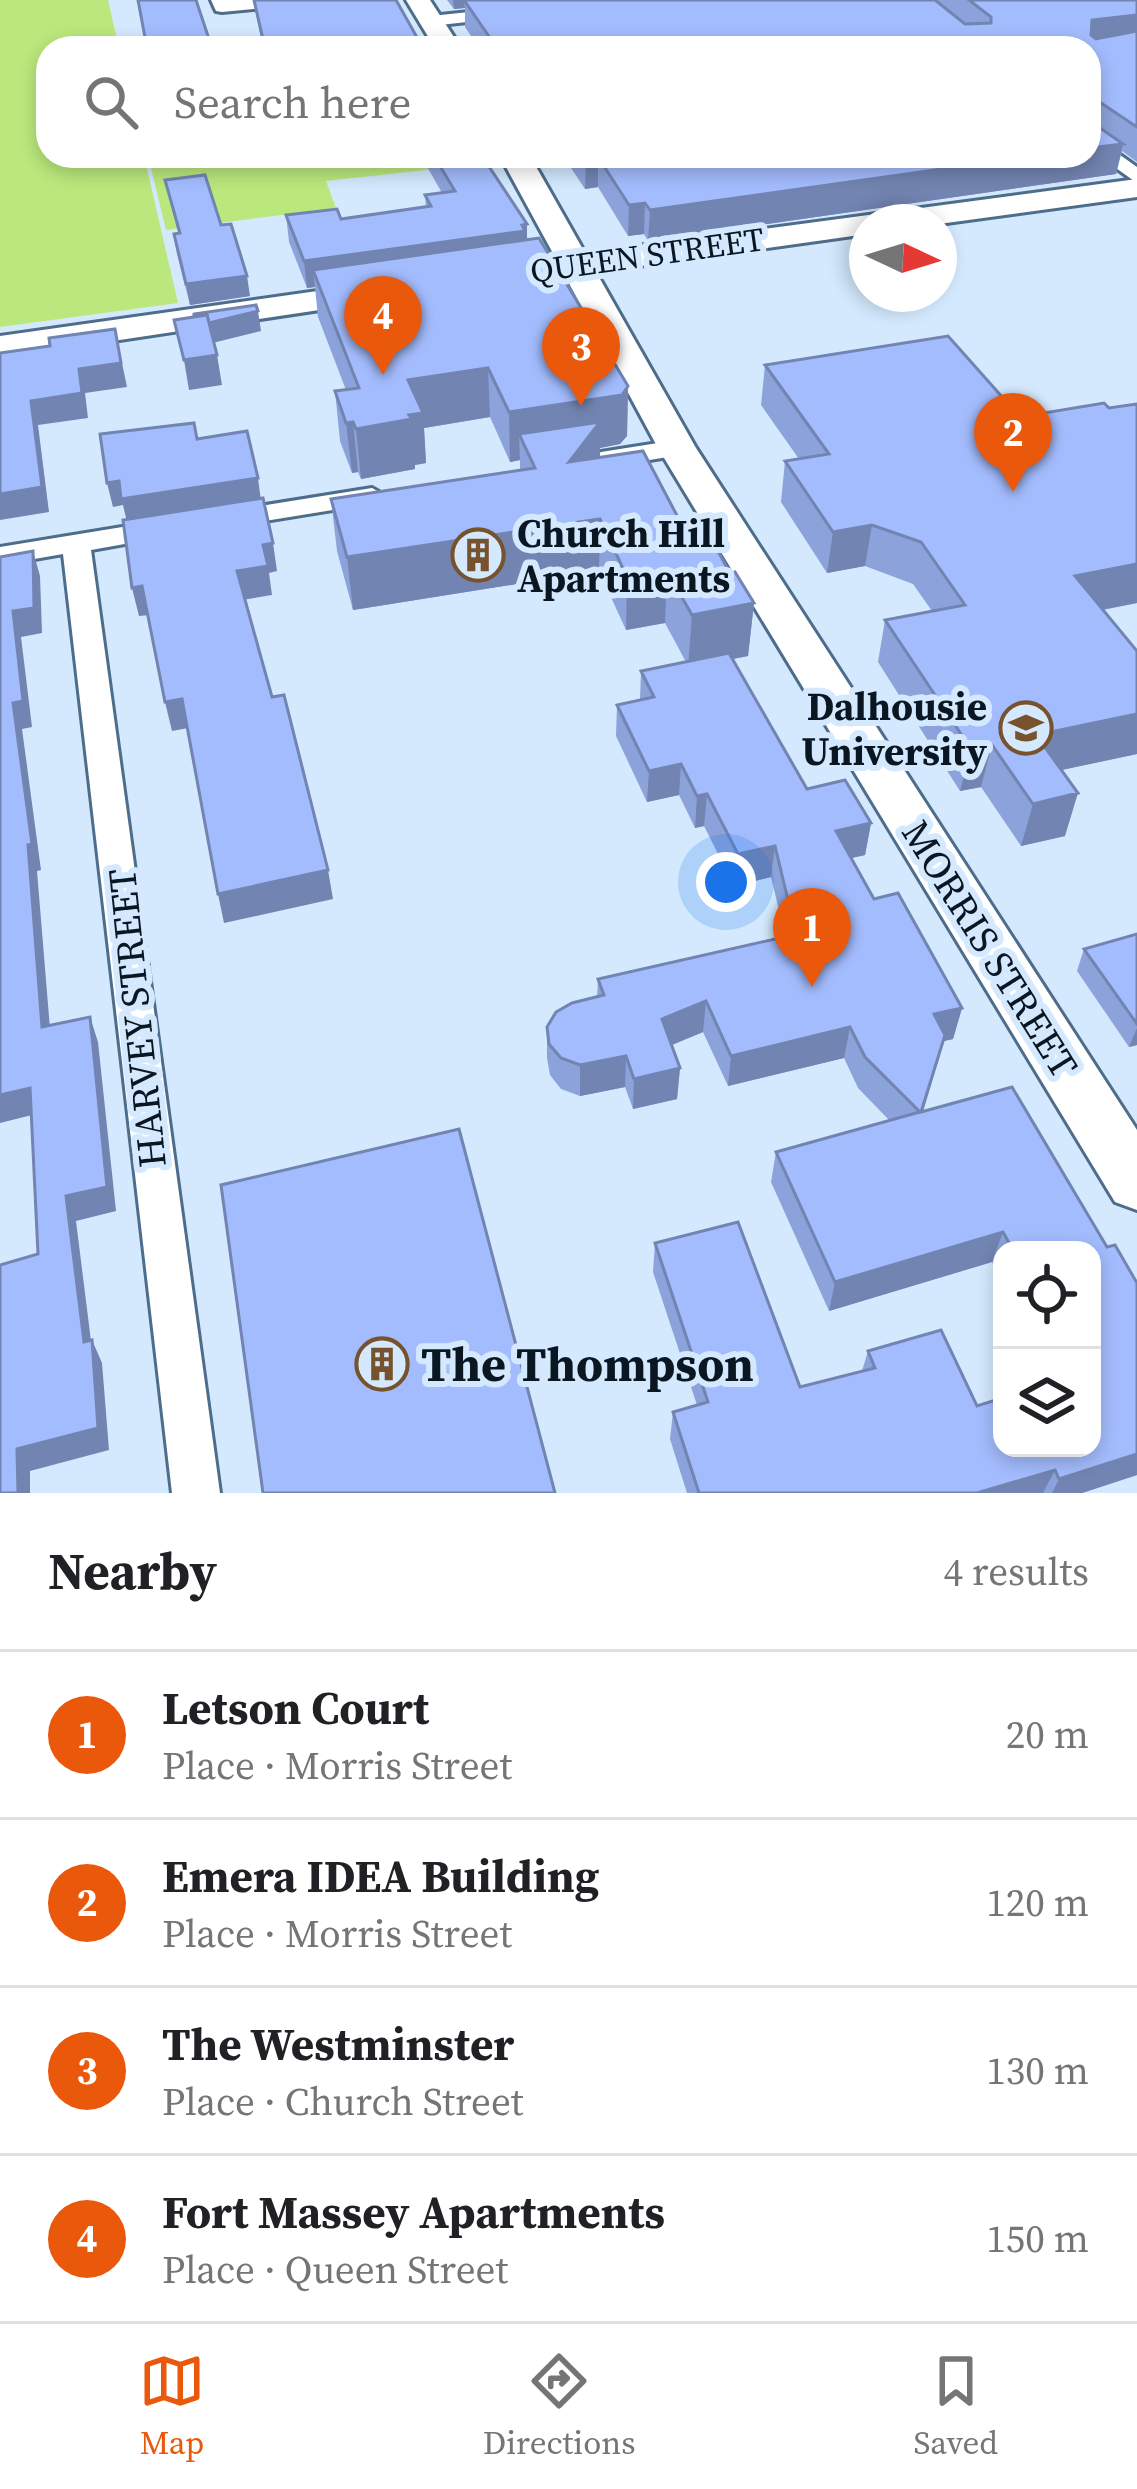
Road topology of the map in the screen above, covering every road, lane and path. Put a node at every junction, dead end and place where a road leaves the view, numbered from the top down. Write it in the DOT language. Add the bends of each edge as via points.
graph roads {
  1 [pos="220,0"];
  2 [pos="294,0"];
  3 [pos="424,10"];
  4 [pos="520,11"];
  5 [pos="440,36"];
  6 [pos="1101,148"];
  7 [pos="525,168"];
  8 [pos="1137,177"];
  9 [pos="1137,188"];
  10 [pos="957,212"];
  11 [pos="849,227"];
  12 [pos="606,270"];
  13 [pos="508,274"];
  14 [pos="416,287"];
  15 [pos="0,347"];
  16 [pos="663,348"];
  17 [pos="666,426"];
  18 [pos="561,466"];
  19 [pos="399,492"];
  20 [pos="76,543"];
  21 [pos="0,556"];
  22 [pos="1137,1183"];
  23 [pos="196,1493"];
  1 -- 2 [label="street" via="223,7"];
  3 -- 4 [label="street"];
  3 -- 5 [label="street"];
  6 -- 8 [label="street"];
  7 -- 12 [label="street, MORRIS STREET"];
  9 -- 10 [label="street"];
  11 -- 12 [label="street, QUEEN STREET"];
  12 -- 13 [label="street, QUEEN STREET"];
  12 -- 17 [label="street, MORRIS STREET"];
  14 -- 15 [label="street"];
  16 -- 17 [label="street"];
  17 -- 18 [label="street"];
  17 -- 22 [label="street, MORRIS STREET"];
  19 -- 20 [label="street"];
  20 -- 21 [label="street"];
  20 -- 23 [label="street, HARVEY STREET"];
}
